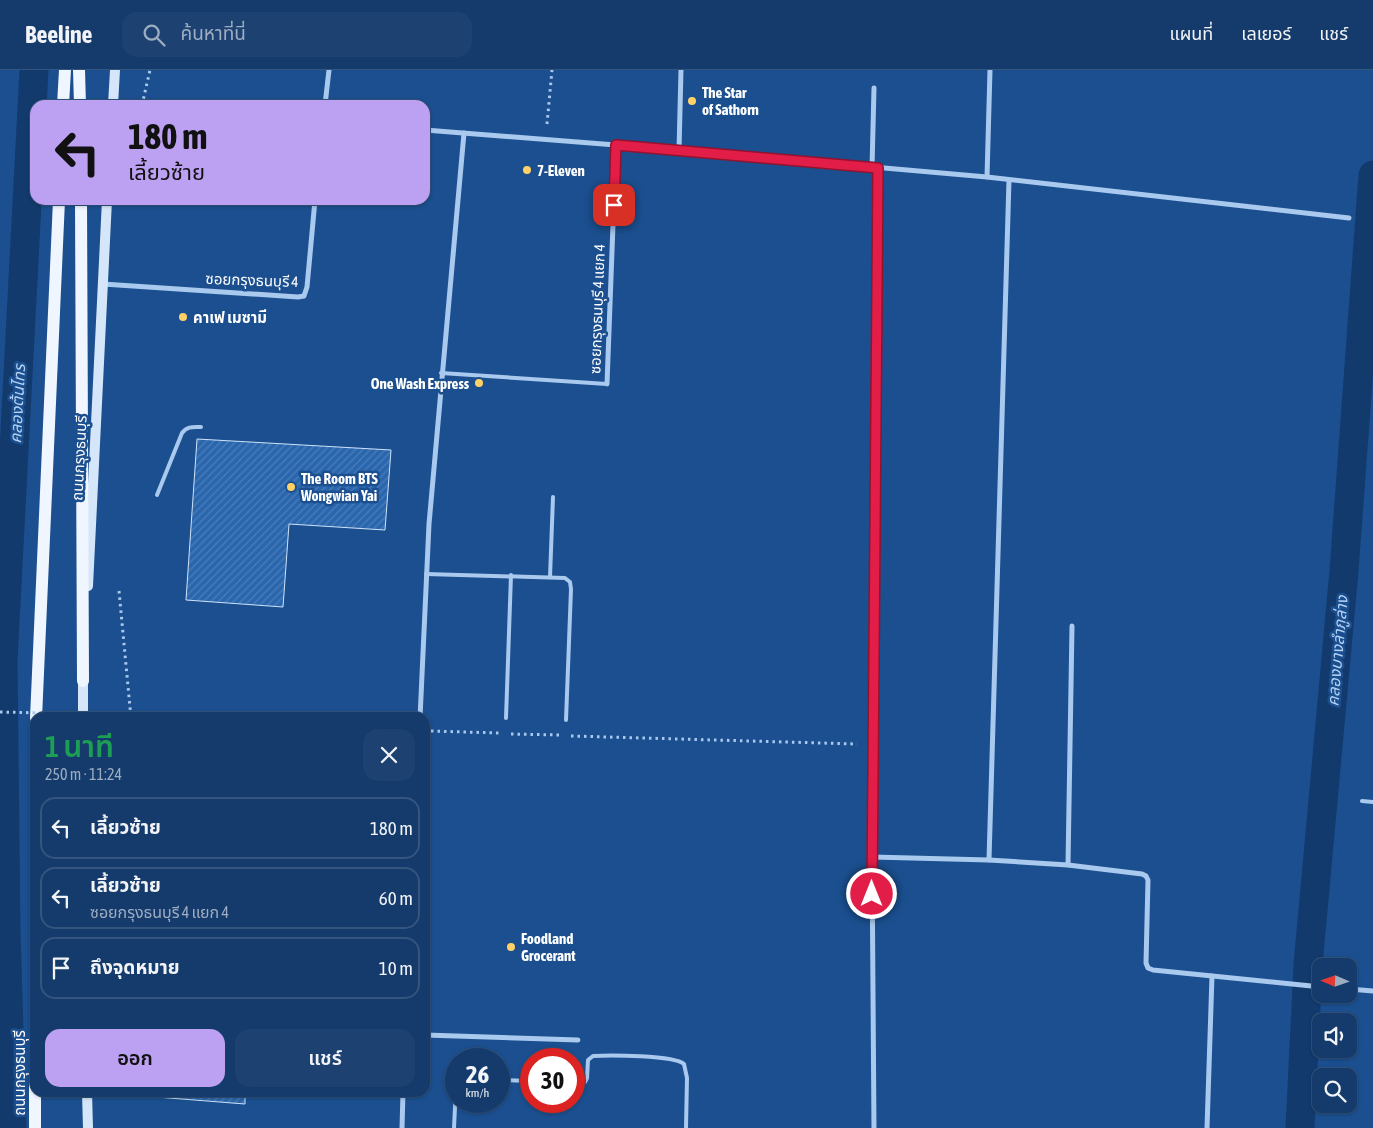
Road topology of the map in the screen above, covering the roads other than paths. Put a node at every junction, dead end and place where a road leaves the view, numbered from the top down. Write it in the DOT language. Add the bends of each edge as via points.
graph roads {
  1 [pos="65,70"];
  2 [pos="79,70"];
  3 [pos="114,70"];
  4 [pos="329,70"];
  5 [pos="681,70"];
  6 [pos="990,70"];
  7 [pos="874,88"];
  8 [pos="63,100"];
  9 [pos="80,100"];
  10 [pos="113,100"];
  11 [pos="325,100"];
  12 [pos="430,130"];
  13 [pos="464,133"];
  14 [pos="616,145"];
  15 [pos="680,150"];
  16 [pos="872,168"];
  17 [pos="878,168"];
  18 [pos="987,177"];
  19 [pos="1008,180"];
  20 [pos="59,205"];
  21 [pos="81,205"];
  22 [pos="107,205"];
  23 [pos="315,205"];
  24 [pos="1349,218"];
  25 [pos="103,284"];
  26 [pos="441,374"];
  27 [pos="607,384"];
  28 [pos="201,428"];
  29 [pos="156,495"];
  30 [pos="553,497"];
  31 [pos="426,574"];
  32 [pos="511,575"];
  33 [pos="550,577"];
  34 [pos="1072,626"];
  35 [pos="82,681"];
  36 [pos="36,712"];
  37 [pos="83,712"];
  38 [pos="420,712"];
  39 [pos="506,718"];
  40 [pos="566,720"];
  41 [pos="1362,801"];
  42 [pos="1373,802"];
  43 [pos="872,857"];
  44 [pos="989,860"];
  45 [pos="1068,865"];
  46 [pos="1212,976"];
  47 [pos="1312,986"];
  48 [pos="1358,990"];
  49 [pos="1373,991"];
  50 [pos="430,1035"];
  51 [pos="578,1040"];
  52 [pos="585,1082"];
  53 [pos="35,1097"];
  54 [pos="87,1097"];
  55 [pos="403,1097"];
  56 [pos="455,1113"];
  57 [pos="35,1128"];
  58 [pos="88,1128"];
  59 [pos="402,1128"];
  60 [pos="454,1128"];
  61 [pos="686,1128"];
  62 [pos="874,1128"];
  63 [pos="1206,1128"];
  1 -- 8 [label="main road"];
  2 -- 9 [label="main road"];
  3 -- 10 [label="main road"];
  4 -- 11 [label="street"];
  5 -- 15 [label="street"];
  6 -- 18 [label="street"];
  7 -- 16 [label="street"];
  12 -- 13 [label="street"];
  13 -- 14 [label="street"];
  13 -- 26 [label="street"];
  14 -- 15 [label="street"];
  14 -- 27 [label="street, ซอยกรุงธนบุรี 4 แยก 4"];
  15 -- 16 [label="street"];
  16 -- 17 [label="street"];
  17 -- 18 [label="street"];
  17 -- 43 [label="street"];
  18 -- 19 [label="street"];
  19 -- 24 [label="street"];
  19 -- 44 [label="street"];
  20 -- 36 [label="main road, ถนนกรุงธนบุรี"];
  21 -- 35 [label="main road"];
  22 -- 25 [label="main road, ถนนกรุงธนบุรี"];
  23 -- 25 [label="street, ซอยกรุงธนบุรี 4" via="308,287 304,296"];
  25 -- 35 [label="main road, ถนนกรุงธนบุรี"];
  26 -- 27 [label="lane"];
  26 -- 31 [label="street"];
  28 -- 29 [label="lane" via="184,429"];
  30 -- 33 [label="lane"];
  31 -- 32 [label="lane"];
  31 -- 38 [label="street"];
  32 -- 33 [label="lane"];
  32 -- 39 [label="lane"];
  33 -- 40 [label="lane" via="565,578 571,589"];
  34 -- 45 [label="street"];
  35 -- 37 [label="main road, ถนนกรุงธนบุรี"];
  41 -- 42 [label="lane"];
  43 -- 44 [label="street"];
  43 -- 62 [label="street"];
  44 -- 45 [label="street"];
  45 -- 46 [label="street" via="1146,876 1148,968"];
  46 -- 47 [label="street"];
  46 -- 63 [label="street"];
  48 -- 49 [label="street"];
  50 -- 51 [label="street"];
  52 -- 61 [label="lane" via="588,1060 593,1056 680,1060 687,1078"];
  53 -- 57 [label="main road, ถนนกรุงธนบุรี"];
  54 -- 58 [label="main road"];
  55 -- 59 [label="street"];
  56 -- 60 [label="lane"];
}
